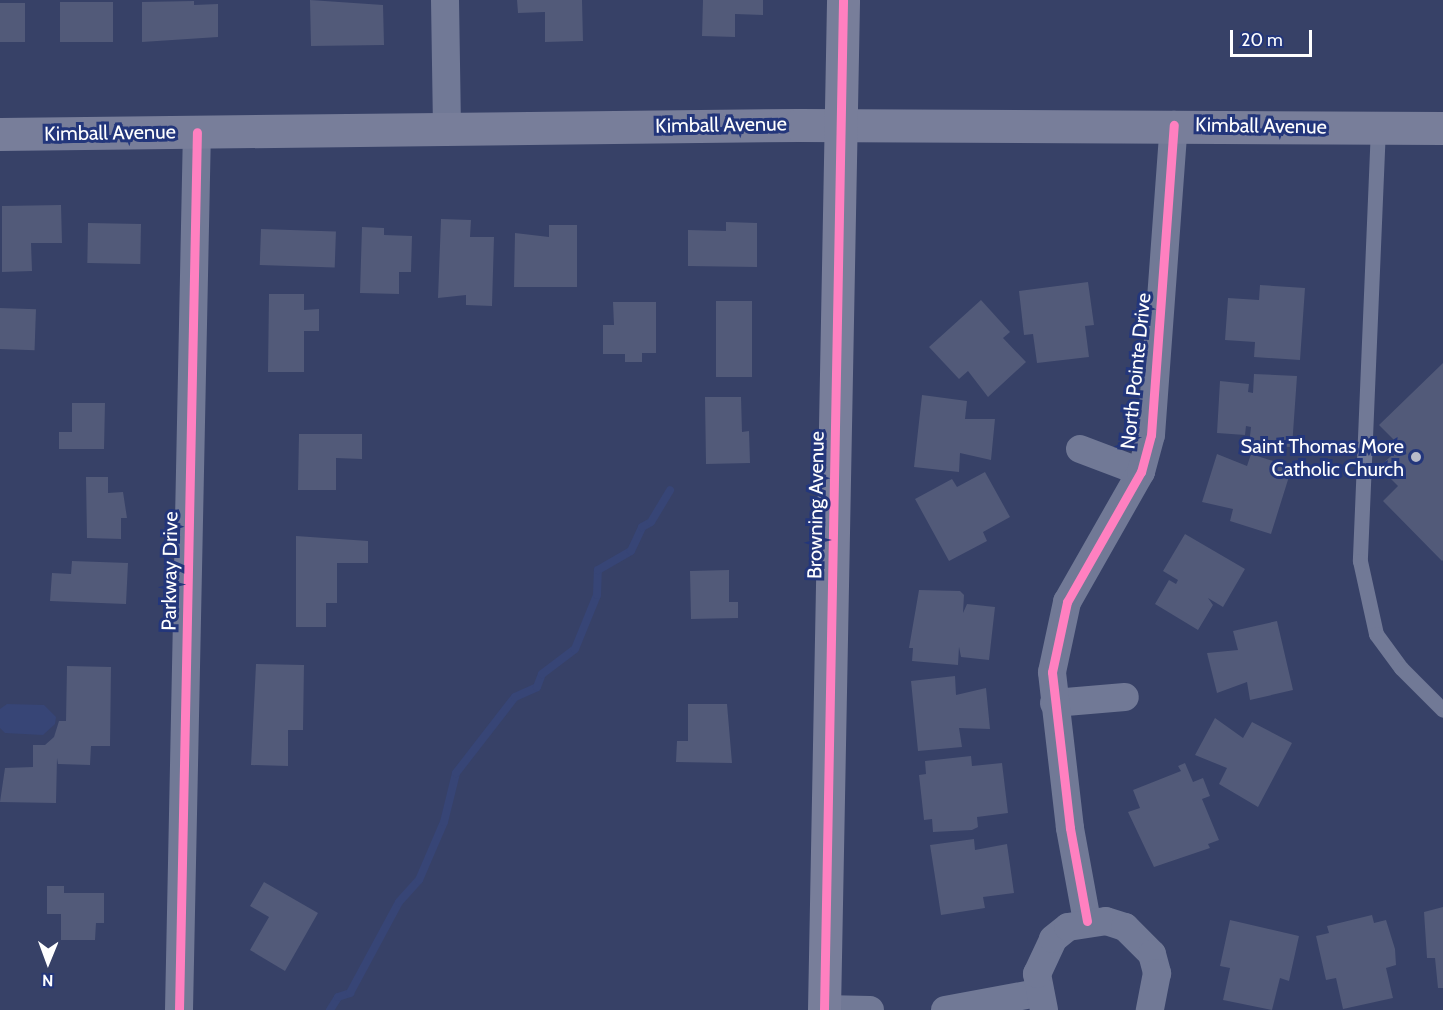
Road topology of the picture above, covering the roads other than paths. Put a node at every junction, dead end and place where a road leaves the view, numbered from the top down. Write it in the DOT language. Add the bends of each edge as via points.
graph roads {
  1 [pos="445,0"];
  2 [pos="843,0"];
  3 [pos="842,124"];
  4 [pos="1174,125"];
  5 [pos="1378,127"];
  6 [pos="447,128"];
  7 [pos="1443,128"];
  8 [pos="197,132"];
  9 [pos="0,134"];
  10 [pos="1080,448"];
  11 [pos="1141,472"];
  12 [pos="1125,697"];
  13 [pos="1054,703"];
  14 [pos="1443,710"];
  15 [pos="1087,921"];
  16 [pos="1041,1002"];
  17 [pos="824,1009"];
  18 [pos="179,1010"];
  19 [pos="870,1010"];
  20 [pos="945,1010"];
  21 [pos="1150,1010"];
  1 -- 6 [label="street"];
  2 -- 3 [label="main road, Browning Avenue"];
  3 -- 4 [label="main road, Kimball Avenue"];
  3 -- 6 [label="main road, Kimball Avenue"];
  3 -- 17 [label="main road, Browning Avenue"];
  4 -- 5 [label="main road, Kimball Avenue"];
  4 -- 11 [label="street, North Pointe Drive" via="1155,393"];
  5 -- 7 [label="main road, Kimball Avenue"];
  5 -- 14 [label="lane" via="1360,561 1376,634 1401,668"];
  6 -- 8 [label="main road, Kimball Avenue"];
  8 -- 9 [label="main road, Kimball Avenue"];
  8 -- 18 [label="street, Parkway Drive"];
  10 -- 11 [label="street"];
  11 -- 13 [label="street, North Pointe Drive" via="1066,602 1052,672"];
  12 -- 13 [label="street"];
  13 -- 15 [label="street, North Pointe Drive"];
  15 -- 16 [label="street" via="1068,927 1047,947 1037,974"];
  15 -- 21 [label="street" via="1125,927 1140,938 1157,973"];
  16 -- 20 [label="street"];
  17 -- 19 [label="street"];
}
